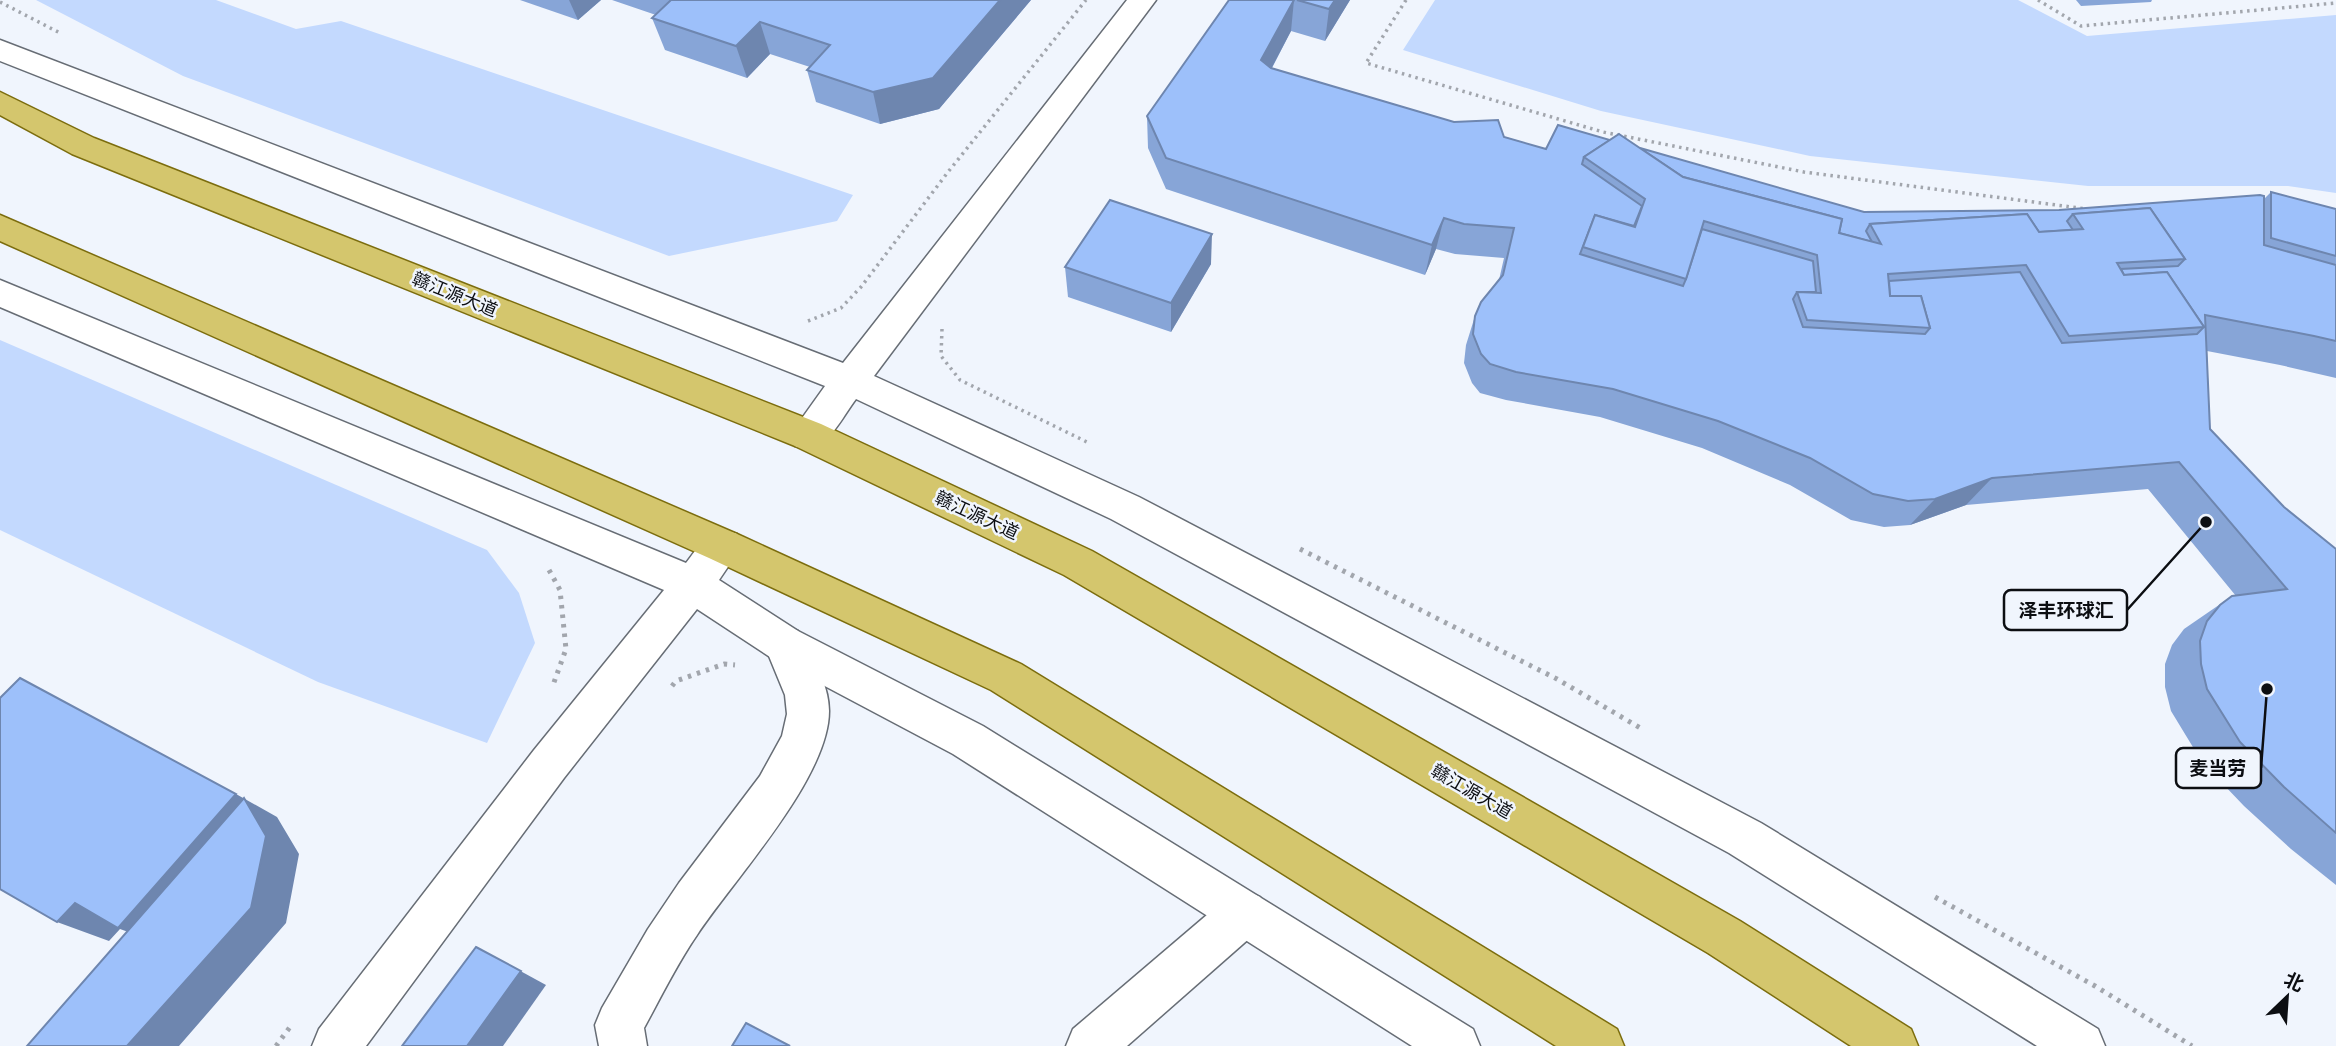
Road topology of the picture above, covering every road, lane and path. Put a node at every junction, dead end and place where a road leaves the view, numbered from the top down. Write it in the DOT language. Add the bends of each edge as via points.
graph roads {
  1 [pos="1086,0"];
  2 [pos="1142,0"];
  3 [pos="1406,0"];
  4 [pos="2038,0"];
  5 [pos="0,2"];
  6 [pos="2336,3"];
  7 [pos="67,37"];
  8 [pos="0,50"];
  9 [pos="0,102"];
  10 [pos="2097,210"];
  11 [pos="0,227"];
  12 [pos="0,293"];
  13 [pos="797,324"];
  14 [pos="851,381"];
  15 [pos="807,435"];
  16 [pos="723,546"];
  17 [pos="542,559"];
  18 [pos="690,583"];
  19 [pos="784,644"];
  20 [pos="552,687"];
  21 [pos="803,688"];
  22 [pos="668,690"];
  23 [pos="1244,913"];
  24 [pos="293,1024"];
  25 [pos="276,1046"];
  26 [pos="336,1046"];
  27 [pos="623,1046"];
  28 [pos="1090,1046"];
  29 [pos="1456,1046"];
  30 [pos="1600,1046"];
  31 [pos="1894,1046"];
  32 [pos="2081,1046"];
  1 -- 13 [label="path" via="861,287 841,308"];
  2 -- 14 [label="street"];
  3 -- 10 [label="path" via="1366,63 1603,132 1804,172"];
  4 -- 6 [label="path" via="2081,26"];
  5 -- 7 [label="path"];
  8 -- 14 [label="street"];
  9 -- 15 [label="main road, 赣江源大道" via="83,146"];
  11 -- 16 [label="main road"];
  12 -- 18 [label="street"];
  14 -- 15 [label="street"];
  14 -- 32 [label="street" via="1125,508 1745,838"];
  15 -- 31 [label="main road, 赣江源大道" via="1078,563 1724,937"];
  16 -- 18 [label="street"];
  16 -- 30 [label="main road" via="1006,677"];
  17 -- 20 [label="path" via="560,590 566,649"];
  18 -- 19 [label="street"];
  18 -- 26 [label="street"];
  19 -- 21 [label="street"];
  19 -- 23 [label="street" via="968,740"];
  21 -- 22 [label="path" via="771,670 724,664 676,681"];
  21 -- 27 [label="street" via="808,713 801,742 785,774 680,919 619,1025"];
  23 -- 28 [label="street"];
  23 -- 29 [label="street"];
  24 -- 25 [label="path"];
}
